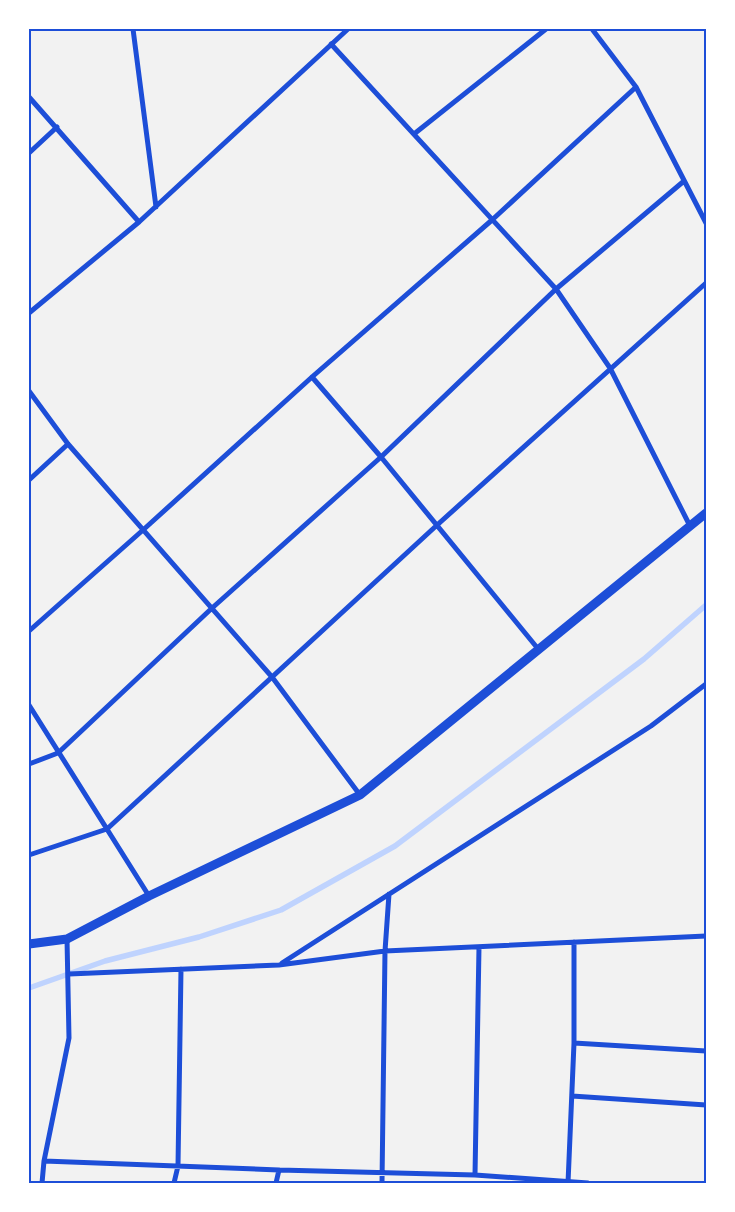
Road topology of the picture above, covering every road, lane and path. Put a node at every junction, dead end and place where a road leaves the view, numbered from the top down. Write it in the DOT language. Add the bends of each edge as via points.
graph roads {
  1 [pos="133,29"];
  2 [pos="348,29"];
  3 [pos="546,29"];
  4 [pos="592,29"];
  5 [pos="331,44"];
  6 [pos="636,87"];
  7 [pos="29,97"];
  8 [pos="57,127"];
  9 [pos="414,134"];
  10 [pos="29,153"];
  11 [pos="684,181"];
  12 [pos="156,207"];
  13 [pos="492,220"];
  14 [pos="139,222"];
  15 [pos="706,223"];
  16 [pos="706,283"];
  17 [pos="556,289"];
  18 [pos="29,313"];
  19 [pos="610,368"];
  20 [pos="312,377"];
  21 [pos="29,391"];
  22 [pos="68,444"];
  23 [pos="381,457"];
  24 [pos="29,480"];
  25 [pos="706,513"];
  26 [pos="436,526"];
  27 [pos="690,526"];
  28 [pos="143,530"];
  29 [pos="211,609"];
  30 [pos="29,631"];
  31 [pos="539,650"];
  32 [pos="272,677"];
  33 [pos="706,684"];
  34 [pos="29,705"];
  35 [pos="58,753"];
  36 [pos="29,764"];
  37 [pos="360,795"];
  38 [pos="107,828"];
  39 [pos="29,856"];
  40 [pos="389,894"];
  41 [pos="149,896"];
  42 [pos="706,936"];
  43 [pos="67,939"];
  44 [pos="574,942"];
  45 [pos="29,944"];
  46 [pos="479,947"];
  47 [pos="385,951"];
  48 [pos="279,965"];
  49 [pos="181,969"];
  50 [pos="69,974"];
  51 [pos="574,1043"];
  52 [pos="706,1051"];
  53 [pos="572,1096"];
  54 [pos="706,1105"];
  55 [pos="44,1161"];
  56 [pos="178,1166"];
  57 [pos="278,1170"];
  58 [pos="383,1172"];
  59 [pos="475,1175"];
  60 [pos="568,1182"];
  61 [pos="42,1183"];
  62 [pos="174,1183"];
  63 [pos="276,1183"];
  64 [pos="382,1183"];
  65 [pos="588,1183"];
  1 -- 12 [label="street"];
  2 -- 5 [label="street"];
  3 -- 9 [label="street"];
  4 -- 6 [label="street"];
  5 -- 9 [label="street"];
  5 -- 12 [label="street"];
  6 -- 11 [label="street"];
  6 -- 13 [label="street"];
  7 -- 8 [label="street"];
  8 -- 10 [label="street"];
  8 -- 14 [label="street"];
  9 -- 13 [label="street"];
  11 -- 15 [label="street"];
  11 -- 17 [label="street"];
  12 -- 14 [label="street"];
  13 -- 17 [label="street"];
  13 -- 20 [label="street"];
  14 -- 18 [label="street"];
  16 -- 19 [label="street"];
  17 -- 19 [label="street"];
  17 -- 23 [label="street"];
  19 -- 26 [label="street"];
  19 -- 27 [label="street"];
  20 -- 23 [label="street"];
  20 -- 28 [label="street"];
  21 -- 22 [label="street"];
  22 -- 24 [label="street"];
  22 -- 28 [label="street"];
  23 -- 26 [label="street"];
  23 -- 29 [label="street"];
  25 -- 27 [label="street"];
  26 -- 31 [label="street"];
  26 -- 32 [label="street"];
  27 -- 31 [label="street"];
  28 -- 29 [label="street"];
  28 -- 30 [label="street"];
  29 -- 32 [label="street"];
  29 -- 35 [label="street"];
  31 -- 37 [label="street"];
  32 -- 37 [label="street"];
  32 -- 38 [label="street"];
  33 -- 40 [label="street" via="651,726"];
  34 -- 35 [label="street"];
  35 -- 36 [label="street"];
  35 -- 38 [label="street"];
  37 -- 41 [label="street"];
  38 -- 39 [label="street"];
  38 -- 41 [label="street"];
  40 -- 47 [label="street"];
  40 -- 48 [label="street"];
  41 -- 43 [label="street"];
  42 -- 44 [label="street"];
  43 -- 45 [label="street"];
  43 -- 50 [label="street"];
  44 -- 46 [label="street"];
  44 -- 51 [label="street"];
  46 -- 47 [label="street"];
  46 -- 59 [label="street"];
  47 -- 48 [label="street"];
  47 -- 58 [label="street"];
  48 -- 49 [label="street"];
  49 -- 50 [label="street"];
  49 -- 56 [label="street"];
  50 -- 55 [label="street" via="70,1038"];
  51 -- 52 [label="street"];
  51 -- 53 [label="street"];
  53 -- 54 [label="street"];
  53 -- 60 [label="street"];
  55 -- 56 [label="street"];
  55 -- 61 [label="street"];
  56 -- 57 [label="street"];
  56 -- 62 [label="street"];
  57 -- 58 [label="street"];
  57 -- 63 [label="street"];
  58 -- 59 [label="street"];
  58 -- 64 [label="street"];
  59 -- 60 [label="street"];
  60 -- 65 [label="street"];
}
